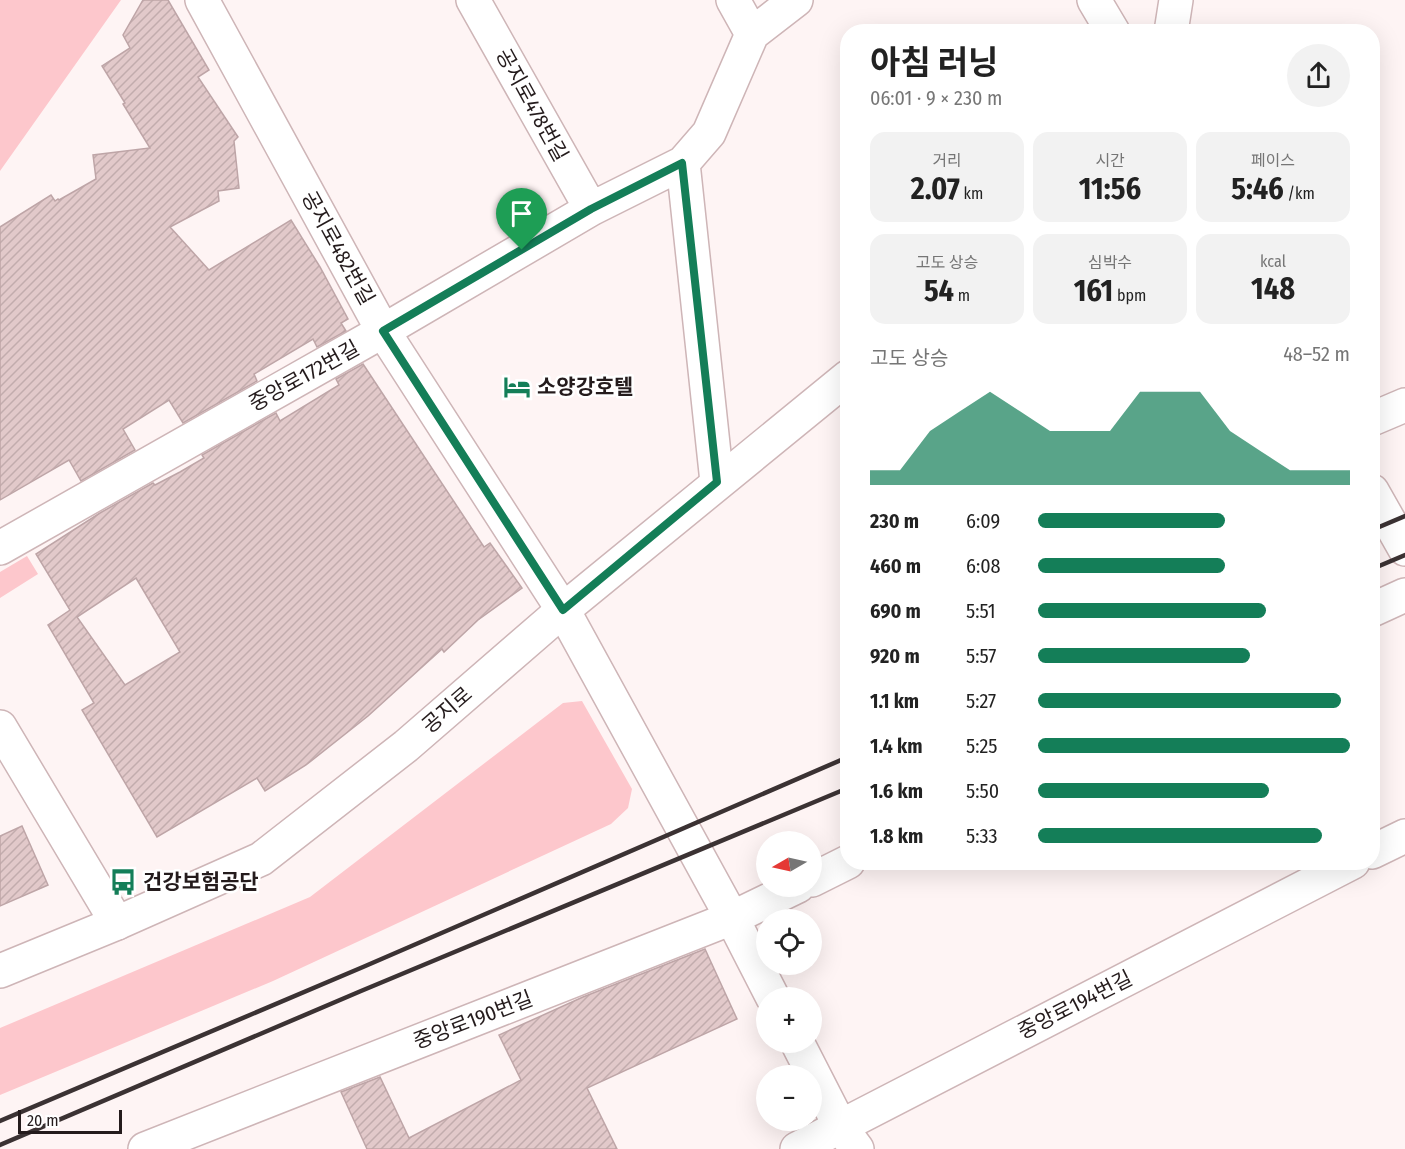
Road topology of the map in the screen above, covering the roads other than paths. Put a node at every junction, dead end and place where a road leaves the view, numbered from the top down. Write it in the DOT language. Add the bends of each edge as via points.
graph roads {
  1 [pos="202,0"];
  2 [pos="473,0"];
  3 [pos="733,0"];
  4 [pos="796,0"];
  5 [pos="1094,0"];
  6 [pos="1176,0"];
  7 [pos="1108,24"];
  8 [pos="1172,24"];
  9 [pos="752,33"];
  10 [pos="682,163"];
  11 [pos="591,209"];
  12 [pos="383,331"];
  13 [pos="840,382"];
  14 [pos="1405,405"];
  15 [pos="1380,416"];
  16 [pos="717,482"];
  17 [pos="1380,505"];
  18 [pos="0,548"];
  19 [pos="1405,549"];
  20 [pos="1405,595"];
  21 [pos="1380,606"];
  22 [pos="563,610"];
  23 [pos="0,727"];
  24 [pos="1405,836"];
  25 [pos="1380,848"];
  26 [pos="840,866"];
  27 [pos="1338,870"];
  28 [pos="822,875"];
  29 [pos="775,897"];
  30 [pos="732,918"];
  31 [pos="117,923"];
  32 [pos="0,971"];
  33 [pos="767,987"];
  34 [pos="802,1053"];
  35 [pos="849,1138"];
  36 [pos="146,1149"];
  37 [pos="797,1149"];
  1 -- 12 [label="street, 공지로482번길"];
  2 -- 11 [label="street, 공지로478번길"];
  3 -- 9 [label="street"];
  4 -- 9 [label="street, 중앙로172번길"];
  5 -- 7 [label="street"];
  6 -- 8 [label="street"];
  9 -- 10 [label="street, 중앙로172번길" via="709,133"];
  10 -- 11 [label="street, 중앙로172번길"];
  10 -- 16 [label="street"];
  11 -- 12 [label="street, 중앙로172번길"];
  12 -- 18 [label="street, 중앙로172번길"];
  12 -- 22 [label="street, 공지로482번길"];
  13 -- 16 [label="street, 공지로"];
  14 -- 15 [label="street"];
  16 -- 22 [label="street, 공지로"];
  17 -- 19 [label="street"];
  20 -- 21 [label="street"];
  22 -- 30 [label="street, 공지로482번길"];
  22 -- 31 [label="street, 공지로" via="406,746 261,859"];
  23 -- 31 [label="street"];
  24 -- 25 [label="street"];
  26 -- 28 [label="street"];
  27 -- 35 [label="street, 중앙로194번길"];
  29 -- 30 [label="street, 중앙로190번길"];
  30 -- 33 [label="street, 공지로482번길"];
  30 -- 36 [label="street, 중앙로190번길"];
  31 -- 32 [label="street, 공지로"];
  34 -- 35 [label="street"];
  35 -- 37 [label="street, 중앙로194번길"];
}
